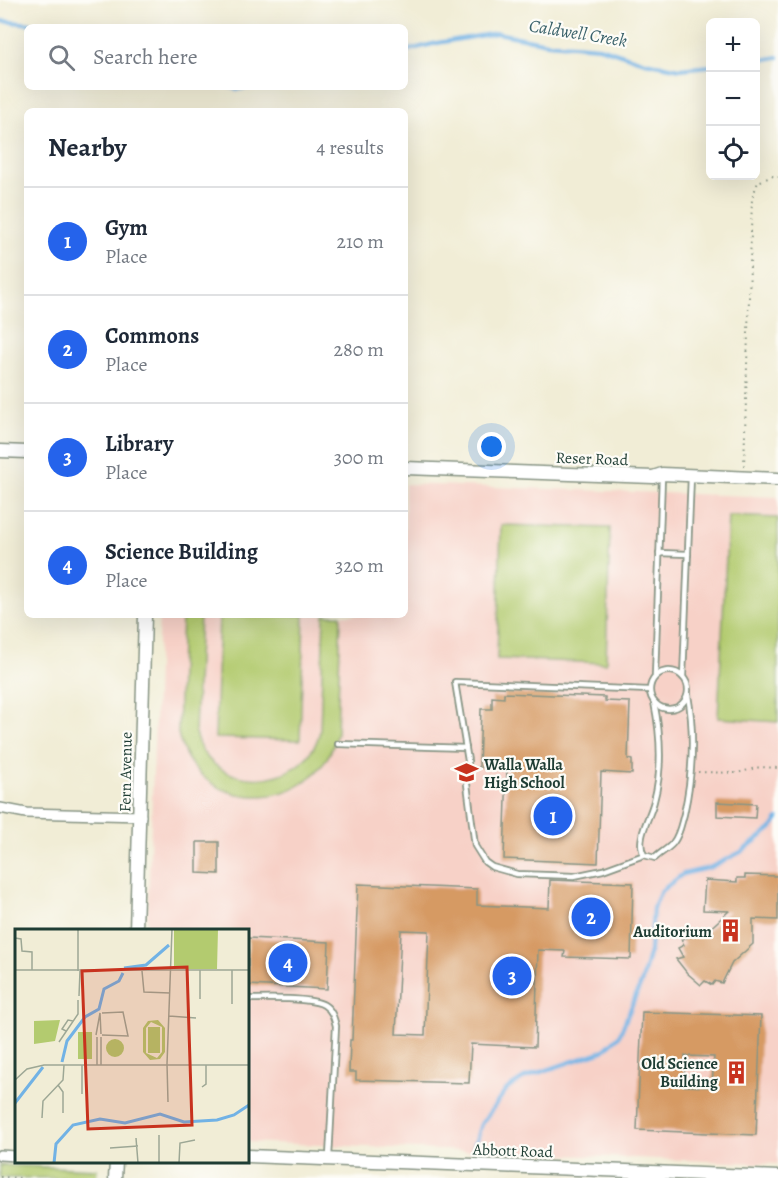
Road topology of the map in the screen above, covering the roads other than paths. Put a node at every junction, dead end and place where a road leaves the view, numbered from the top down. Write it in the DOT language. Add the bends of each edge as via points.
graph roads {
  1 [pos="0,451"];
  2 [pos="24,452"];
  3 [pos="408,468"];
  4 [pos="662,474"];
  5 [pos="691,475"];
  6 [pos="778,479"];
  7 [pos="659,553"];
  8 [pos="688,554"];
  9 [pos="145,618"];
  10 [pos="655,676"];
  11 [pos="683,677"];
  12 [pos="649,690"];
  13 [pos="688,695"];
  14 [pos="654,702"];
  15 [pos="338,744"];
  16 [pos="466,748"];
  17 [pos="0,808"];
  18 [pos="141,816"];
  19 [pos="644,855"];
  20 [pos="136,929"];
  21 [pos="249,999"];
  22 [pos="0,1155"];
  23 [pos="15,1156"];
  24 [pos="249,1156"];
  25 [pos="329,1160"];
  26 [pos="116,1163"];
  27 [pos="778,1177"];
  28 [pos="115,1178"];
  1 -- 2 [label="main road"];
  3 -- 4 [label="main road, Reser Road" via="653,477"];
  4 -- 5 [label="main road, Reser Road"];
  4 -- 7 [label="lane"];
  5 -- 6 [label="main road, Reser Road"];
  5 -- 8 [label="lane"];
  7 -- 8 [label="lane"];
  7 -- 10 [label="lane"];
  8 -- 11 [label="lane"];
  9 -- 18 [label="main road, Fern Avenue"];
  10 -- 11 [label="lane" via="671,670"];
  10 -- 12 [label="lane"];
  11 -- 13 [label="lane"];
  12 -- 14 [label="lane"];
  12 -- 16 [label="lane" via="455,682"];
  13 -- 14 [label="lane" via="672,709 661,708"];
  13 -- 19 [label="lane" via="692,772 680,831 655,858"];
  14 -- 19 [label="lane" via="660,774 641,843"];
  15 -- 16 [label="lane"];
  16 -- 19 [label="lane" via="475,846 492,867 517,874 574,876"];
  17 -- 18 [label="street" via="26,813"];
  18 -- 20 [label="main road, Fern Avenue"];
  21 -- 25 [label="lane" via="313,1001 325,1005 333,1014 336,1026"];
  22 -- 23 [label="street"];
  24 -- 25 [label="main road, Abbott Road"];
  25 -- 27 [label="main road, Abbott Road"];
  26 -- 28 [label="main road"];
}
